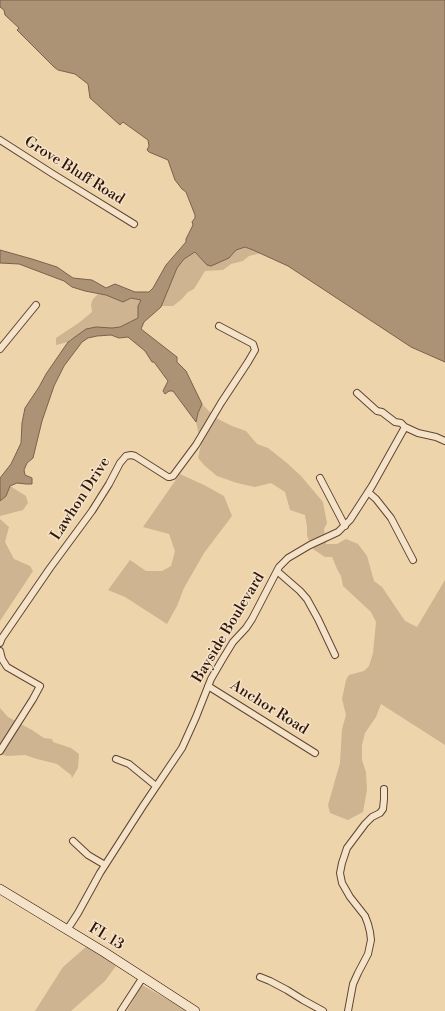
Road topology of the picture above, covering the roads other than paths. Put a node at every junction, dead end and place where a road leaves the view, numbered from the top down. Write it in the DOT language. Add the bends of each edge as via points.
graph roads {
  1 [pos="0,140"];
  2 [pos="134,224"];
  3 [pos="36,305"];
  4 [pos="219,326"];
  5 [pos="0,349"];
  6 [pos="357,393"];
  7 [pos="405,427"];
  8 [pos="445,441"];
  9 [pos="320,478"];
  10 [pos="368,492"];
  11 [pos="345,526"];
  12 [pos="413,560"];
  13 [pos="278,571"];
  14 [pos="0,643"];
  15 [pos="0,651"];
  16 [pos="336,655"];
  17 [pos="208,686"];
  18 [pos="0,750"];
  19 [pos="315,752"];
  20 [pos="116,759"];
  21 [pos="156,786"];
  22 [pos="384,789"];
  23 [pos="74,841"];
  24 [pos="105,865"];
  25 [pos="0,889"];
  26 [pos="67,930"];
  27 [pos="143,977"];
  28 [pos="260,977"];
  29 [pos="121,1011"];
  30 [pos="195,1011"];
  31 [pos="323,1011"];
  32 [pos="348,1011"];
  1 -- 2 [label="street, Grove Bluff Road"];
  3 -- 5 [label="street"];
  4 -- 14 [label="street, Lawhon Drive" via="253,344 255,350 196,445 170,478 135,456 126,456 92,511"];
  6 -- 7 [label="street" via="377,411"];
  7 -- 8 [label="street"];
  7 -- 10 [label="street, Bayside Boulevard"];
  9 -- 11 [label="street"];
  10 -- 11 [label="street, Bayside Boulevard"];
  10 -- 12 [label="street" via="391,518"];
  11 -- 13 [label="street, Bayside Boulevard" via="288,558"];
  13 -- 16 [label="street" via="307,599"];
  13 -- 17 [label="street, Bayside Boulevard" via="252,619 224,656"];
  15 -- 18 [label="street" via="7,667 40,686"];
  17 -- 19 [label="street, Anchor Road"];
  17 -- 21 [label="street, Bayside Boulevard" via="182,748"];
  20 -- 21 [label="street" via="129,764"];
  21 -- 24 [label="street, Bayside Boulevard"];
  22 -- 32 [label="street" via="383,809 365,824 347,848 340,873 344,887 365,916 371,940 368,954 354,984"];
  23 -- 24 [label="street" via="88,855"];
  24 -- 26 [label="street, Bayside Boulevard"];
  25 -- 26 [label="main road, FL 13"];
  26 -- 27 [label="main road, FL 13"];
  27 -- 29 [label="street"];
  27 -- 30 [label="main road, FL 13"];
  28 -- 31 [label="street"];
}
